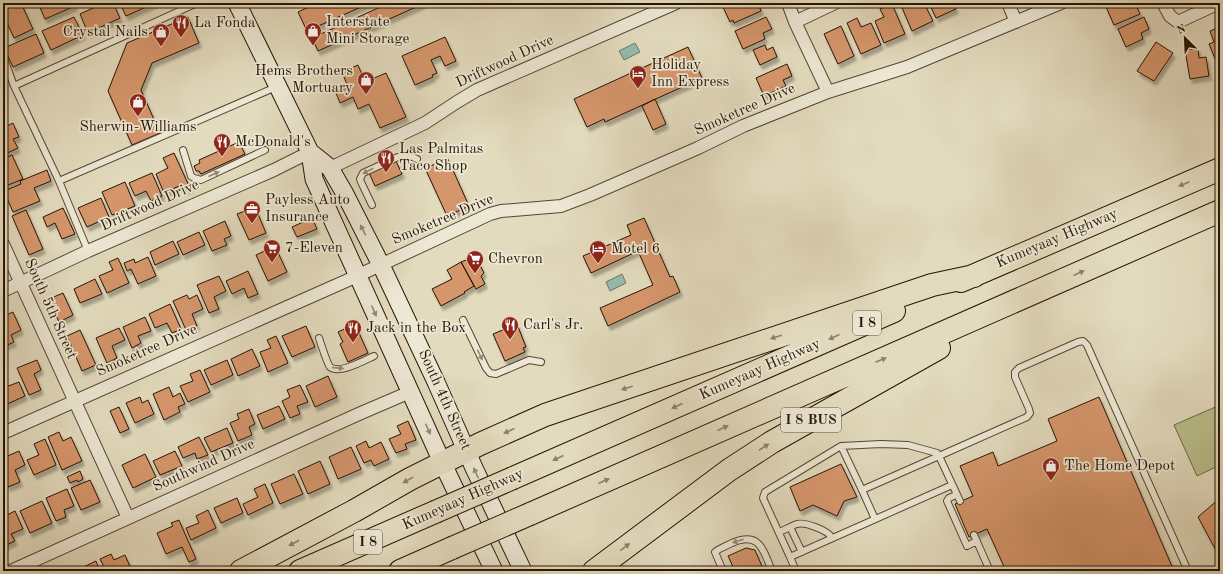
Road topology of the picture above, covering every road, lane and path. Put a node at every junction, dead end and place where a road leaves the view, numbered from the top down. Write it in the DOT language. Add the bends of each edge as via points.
graph roads {
  1 [pos="197,3"];
  2 [pos="237,3"];
  3 [pos="676,3"];
  4 [pos="788,3"];
  5 [pos="835,3"];
  6 [pos="1008,3"];
  7 [pos="1061,3"];
  8 [pos="1163,3"];
  9 [pos="1219,3"];
  10 [pos="795,22"];
  11 [pos="1016,22"];
  12 [pos="3,56"];
  13 [pos="14,86"];
  14 [pos="277,86"];
  15 [pos="828,92"];
  16 [pos="183,150"];
  17 [pos="265,150"];
  18 [pos="310,152"];
  19 [pos="417,159"];
  20 [pos="330,168"];
  21 [pos="1220,168"];
  22 [pos="59,182"];
  23 [pos="372,204"];
  24 [pos="1220,211"];
  25 [pos="3,244"];
  26 [pos="88,251"];
  27 [pos="381,265"];
  28 [pos="358,275"];
  29 [pos="974,276"];
  30 [pos="20,283"];
  31 [pos="1043,289"];
  32 [pos="3,291"];
  33 [pos="463,320"];
  34 [pos="319,338"];
  35 [pos="374,356"];
  36 [pos="541,362"];
  37 [pos="410,392"];
  38 [pos="74,401"];
  39 [pos="3,433"];
  40 [pos="841,446"];
  41 [pos="466,450"];
  42 [pos="939,456"];
  43 [pos="442,462"];
  44 [pos="952,485"];
  45 [pos="862,490"];
  46 [pos="956,495"];
  47 [pos="960,501"];
  48 [pos="128,518"];
  49 [pos="874,519"];
  50 [pos="790,527"];
  51 [pos="779,532"];
  52 [pos="974,535"];
  53 [pos="832,538"];
  54 [pos="977,541"];
  55 [pos="802,552"];
  56 [pos="790,557"];
  57 [pos="11,571"];
  58 [pos="241,571"];
  59 [pos="300,571"];
  60 [pos="400,571"];
  61 [pos="494,571"];
  62 [pos="523,571"];
  63 [pos="594,571"];
  64 [pos="724,571"];
  65 [pos="772,571"];
  66 [pos="796,571"];
  67 [pos="990,571"];
  68 [pos="1188,571"];
  1 -- 13 [label="lane"];
  2 -- 14 [label="main road, South 4th Street"];
  3 -- 20 [label="street, Driftwood Drive" via="477,90 426,123"];
  4 -- 10 [label="street"];
  5 -- 10 [label="street"];
  6 -- 11 [label="street"];
  7 -- 11 [label="street, Smoketree Drive"];
  8 -- 9 [label="street" via="1170,16 1178,22"];
  10 -- 15 [label="street"];
  11 -- 15 [label="street, Smoketree Drive" via="907,66"];
  12 -- 13 [label="lane"];
  13 -- 22 [label="lane"];
  14 -- 18 [label="main road, South 4th Street"];
  14 -- 22 [label="lane"];
  15 -- 27 [label="street, Smoketree Drive" via="743,126 590,195 561,206 490,214"];
  16 -- 17 [label="lane, one-way" via="191,176 200,180"];
  18 -- 20 [label="main road, South 4th Street"];
  18 -- 26 [label="street, Driftwood Drive"];
  18 -- 28 [label="main road, South 4th Street" via="314,179"];
  19 -- 23 [label="lane, one-way" via="410,156 398,157 363,173 361,182"];
  27 -- 20 [label="main road, South 4th Street, one-way"];
  21 -- 29 [label="highway, Kumeyaay Highway / I 8, one-way"];
  22 -- 26 [label="lane"];
  31 -- 24 [label="highway, I 8, one-way"];
  25 -- 30 [label="street, South 5th Street"];
  26 -- 30 [label="street, Driftwood Drive"];
  27 -- 28 [label="street, Smoketree Drive"];
  27 -- 41 [label="main road, South 4th Street"];
  28 -- 37 [label="main road, South 4th Street, one-way"];
  28 -- 38 [label="street, Smoketree Drive"];
  29 -- 41 [label="highway, one-way" via="932,284 545,415"];
  29 -- 59 [label="highway, Kumeyaay Highway / I 8, one-way, bridge"];
  30 -- 32 [label="street, Driftwood Drive"];
  30 -- 38 [label="street, South 5th Street"];
  60 -- 31 [label="highway, I 8, one-way, bridge"];
  63 -- 31 [label="highway, I 8 BUS, one-way" via="729,470 772,442"];
  33 -- 36 [label="lane, one-way" via="490,372 496,374 529,360"];
  34 -- 35 [label="lane, one-way" via="330,366 334,369 347,368"];
  37 -- 43 [label="main road, South 4th Street, one-way"];
  37 -- 48 [label="street, Southwind Drive"];
  38 -- 39 [label="street, Smoketree Drive"];
  38 -- 48 [label="street, South 5th Street"];
  40 -- 42 [label="lane" via="908,445 937,453"];
  40 -- 45 [label="lane"];
  40 -- 51 [label="lane" via="765,492 763,498"];
  41 -- 43 [label="highway"];
  62 -- 41 [label="main road, South 4th Street, one-way"];
  42 -- 44 [label="lane"];
  42 -- 45 [label="lane"];
  42 -- 68 [label="lane" via="1027,417 1029,409 1015,372 1019,368 1083,342 1087,345"];
  43 -- 58 [label="highway, one-way"];
  43 -- 61 [label="main road, South 4th Street"];
  44 -- 46 [label="lane"];
  44 -- 49 [label="lane"];
  45 -- 49 [label="lane"];
  46 -- 47 [label="lane"];
  46 -- 54 [label="lane" via="947,501 967,546"];
  48 -- 57 [label="street, Southwind Drive"];
  49 -- 53 [label="lane"];
  50 -- 51 [label="lane"];
  50 -- 53 [label="lane" via="806,524 828,533"];
  50 -- 55 [label="lane"];
  51 -- 56 [label="lane"];
  52 -- 54 [label="lane"];
  53 -- 55 [label="lane"];
  54 -- 67 [label="lane"];
  55 -- 56 [label="lane"];
  56 -- 66 [label="lane"];
  65 -- 64 [label="lane, one-way" via="762,548 753,540 746,538 715,552"];
}
